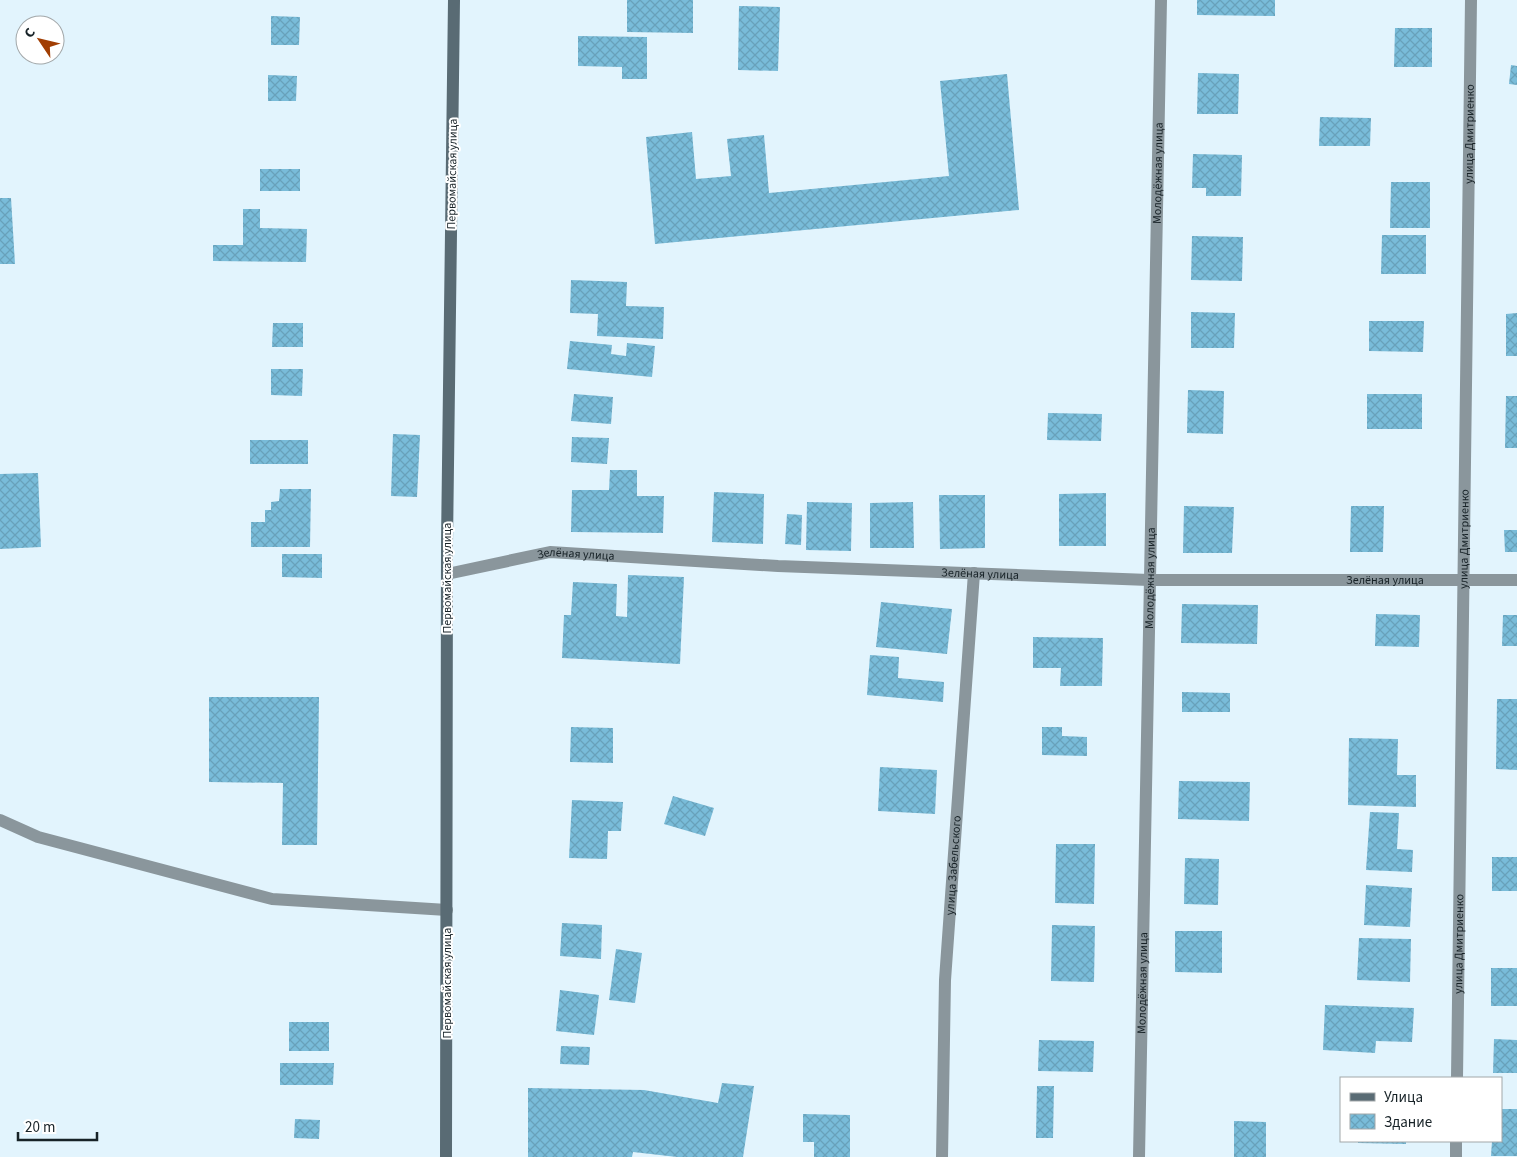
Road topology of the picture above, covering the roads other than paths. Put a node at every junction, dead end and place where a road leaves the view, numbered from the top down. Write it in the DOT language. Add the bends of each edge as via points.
graph roads {
  1 [pos="454,0"];
  2 [pos="1161,0"];
  3 [pos="1471,0"];
  4 [pos="974,573"];
  5 [pos="447,574"];
  6 [pos="1149,580"];
  7 [pos="1517,580"];
  8 [pos="1464,581"];
  9 [pos="0,820"];
  10 [pos="446,910"];
  11 [pos="1457,1077"];
  12 [pos="1456,1142"];
  13 [pos="446,1157"];
  14 [pos="942,1157"];
  15 [pos="1139,1157"];
  16 [pos="1456,1157"];
  1 -- 5 [label="main road, Первомайская улица"];
  2 -- 6 [label="street, Молодёжная улица"];
  3 -- 8 [label="street, улица Дмитриенко"];
  4 -- 5 [label="street, Зелёная улица" via="768,566 550,552"];
  4 -- 6 [label="street, Зелёная улица"];
  4 -- 14 [label="street, улица Забельского" via="945,980"];
  5 -- 10 [label="main road, Первомайская улица"];
  6 -- 8 [label="street, Зелёная улица"];
  6 -- 15 [label="street, Молодёжная улица"];
  7 -- 8 [label="street, Зелёная улица"];
  8 -- 11 [label="street, улица Дмитриенко"];
  9 -- 10 [label="street" via="38,837 272,900"];
  10 -- 13 [label="main road, Первомайская улица"];
  12 -- 16 [label="street"];
}
